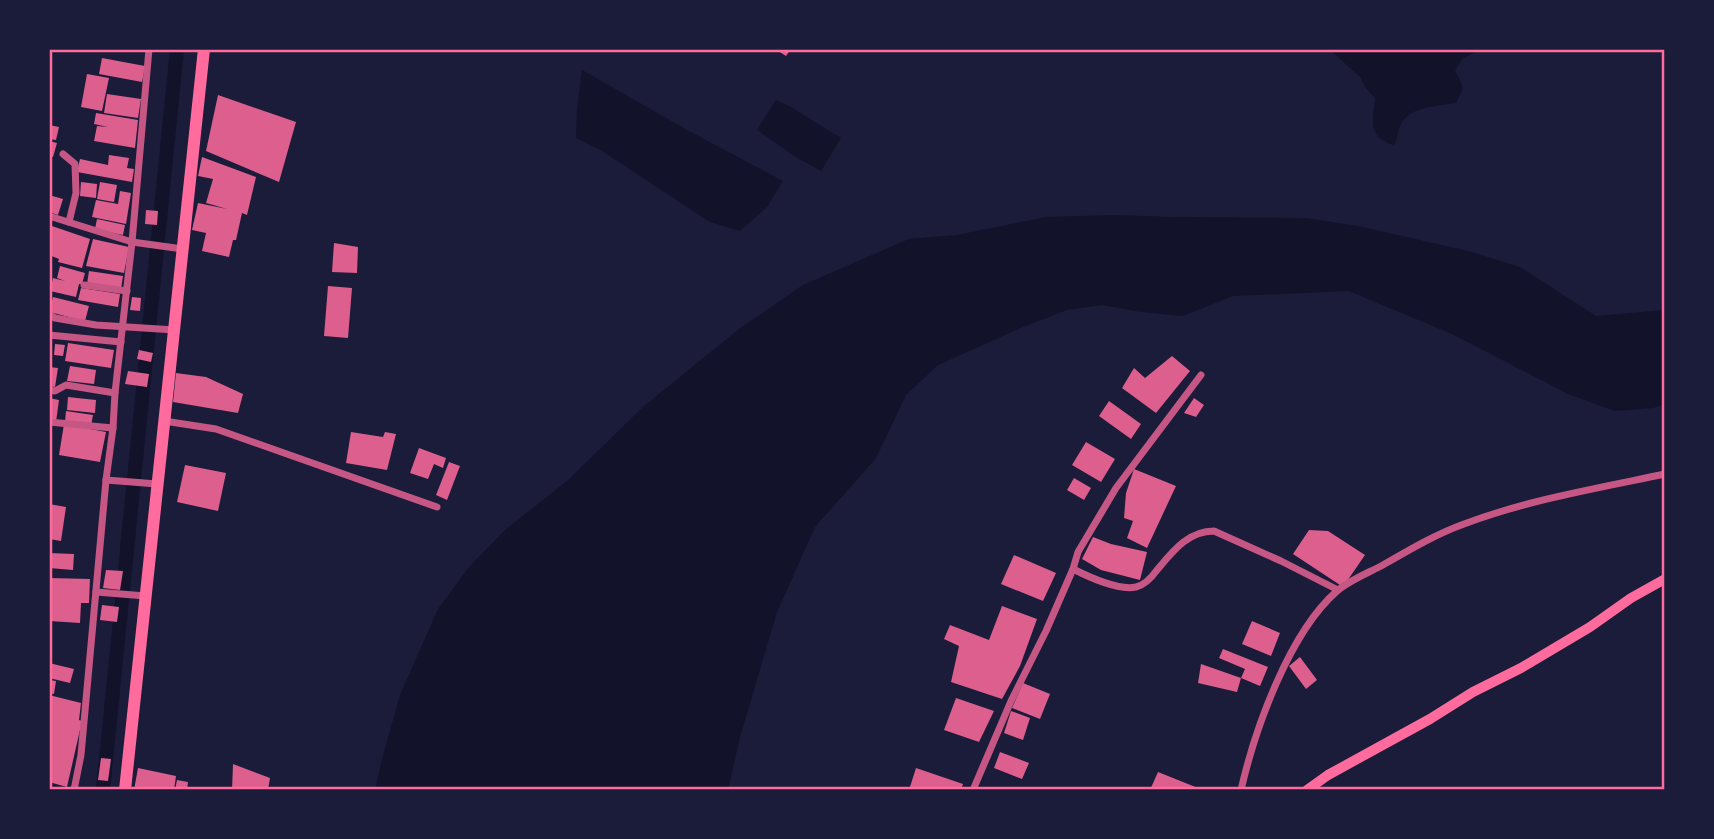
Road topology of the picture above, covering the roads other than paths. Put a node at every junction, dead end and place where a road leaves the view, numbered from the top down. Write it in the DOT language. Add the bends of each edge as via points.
graph roads {
  1 [pos="149,49"];
  2 [pos="204,49"];
  3 [pos="62,154"];
  4 [pos="49,216"];
  5 [pos="69,222"];
  6 [pos="136,242"];
  7 [pos="183,249"];
  8 [pos="84,285"];
  9 [pos="127,291"];
  10 [pos="49,315"];
  11 [pos="123,327"];
  12 [pos="174,330"];
  13 [pos="49,335"];
  14 [pos="121,342"];
  15 [pos="1201,375"];
  16 [pos="49,390"];
  17 [pos="115,393"];
  18 [pos="164,421"];
  19 [pos="49,422"];
  20 [pos="113,428"];
  21 [pos="1665,474"];
  22 [pos="106,480"];
  23 [pos="157,484"];
  24 [pos="437,508"];
  25 [pos="1073,569"];
  26 [pos="1665,579"];
  27 [pos="1338,590"];
  28 [pos="96,592"];
  29 [pos="146,596"];
  30 [pos="74,790"];
  31 [pos="125,790"];
  32 [pos="972,790"];
  33 [pos="1241,790"];
  34 [pos="1307,790"];
  1 -- 6 [label="street"];
  2 -- 7 [label="main road"];
  3 -- 5 [label="street" via="75,164 76,193"];
  4 -- 5 [label="street"];
  5 -- 6 [label="street"];
  6 -- 7 [label="street"];
  6 -- 9 [label="street"];
  7 -- 12 [label="main road"];
  8 -- 9 [label="street"];
  9 -- 11 [label="street"];
  10 -- 11 [label="street"];
  11 -- 12 [label="street"];
  11 -- 14 [label="street"];
  12 -- 18 [label="main road"];
  13 -- 14 [label="street"];
  14 -- 17 [label="street"];
  15 -- 25 [label="street" via="1116,488"];
  16 -- 17 [label="street" via="66,386"];
  17 -- 20 [label="street"];
  18 -- 23 [label="main road"];
  18 -- 24 [label="street" via="216,429"];
  19 -- 20 [label="street"];
  20 -- 22 [label="street"];
  21 -- 27 [label="street" via="1534,502 1462,524"];
  22 -- 23 [label="street"];
  22 -- 28 [label="street"];
  23 -- 29 [label="main road"];
  25 -- 27 [label="street" via="1108,584 1136,587 1147,582 1184,541 1214,531"];
  25 -- 32 [label="street"];
  26 -- 34 [label="main road" via="1521,668"];
  27 -- 33 [label="street" via="1294,645 1273,692"];
  28 -- 29 [label="street"];
  28 -- 30 [label="street"];
  29 -- 31 [label="main road"];
}
